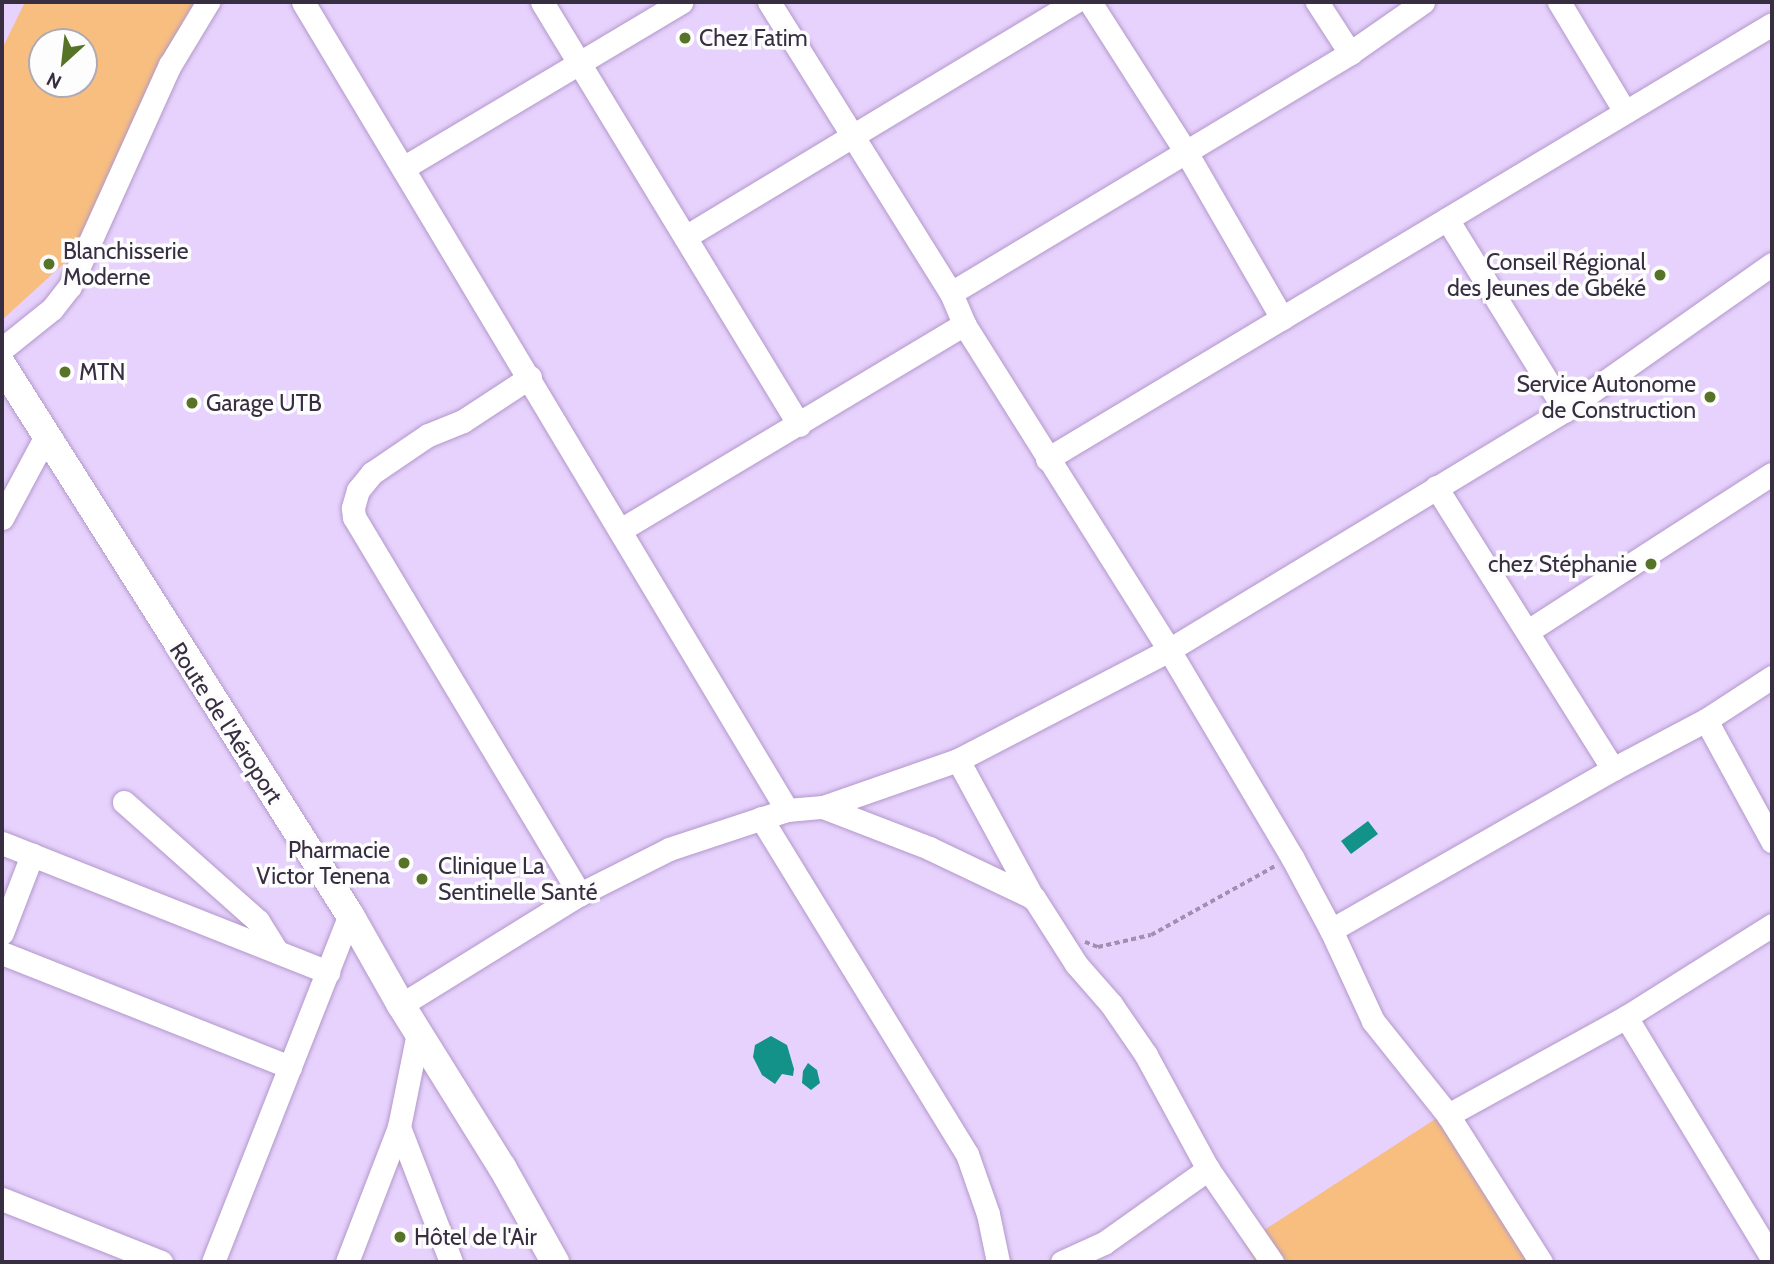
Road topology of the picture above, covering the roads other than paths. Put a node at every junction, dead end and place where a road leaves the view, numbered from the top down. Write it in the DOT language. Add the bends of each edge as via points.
graph roads {
  1 [pos="208,2"];
  2 [pos="303,2"];
  3 [pos="541,2"];
  4 [pos="681,2"];
  5 [pos="769,2"];
  6 [pos="1075,2"];
  7 [pos="1090,2"];
  8 [pos="1317,2"];
  9 [pos="1423,2"];
  10 [pos="1559,2"];
  11 [pos="1772,24"];
  12 [pos="1350,53"];
  13 [pos="579,64"];
  14 [pos="1625,112"];
  15 [pos="850,136"];
  16 [pos="1186,152"];
  17 [pos="403,168"];
  18 [pos="1447,219"];
  19 [pos="685,237"];
  20 [pos="1772,264"];
  21 [pos="951,293"];
  22 [pos="1282,318"];
  23 [pos="964,324"];
  24 [pos="2,349"];
  25 [pos="2,365"];
  26 [pos="530,377"];
  27 [pos="1565,410"];
  28 [pos="799,425"];
  29 [pos="46,436"];
  30 [pos="1047,459"];
  31 [pos="1772,474"];
  32 [pos="1436,487"];
  33 [pos="2,518"];
  34 [pos="622,529"];
  35 [pos="1528,631"];
  36 [pos="1169,650"];
  37 [pos="1772,677"];
  38 [pos="1706,720"];
  39 [pos="958,760"];
  40 [pos="1613,769"];
  41 [pos="124,802"];
  42 [pos="823,807"];
  43 [pos="787,810"];
  44 [pos="761,818"];
  45 [pos="1772,841"];
  46 [pos="2,843"];
  47 [pos="32,855"];
  48 [pos="580,894"];
  49 [pos="1034,898"];
  50 [pos="350,915"];
  51 [pos="1772,925"];
  52 [pos="1331,930"];
  53 [pos="2,933"];
  54 [pos="276,952"];
  55 [pos="2,953"];
  56 [pos="328,972"];
  57 [pos="401,1004"];
  58 [pos="1626,1017"];
  59 [pos="418,1033"];
  60 [pos="290,1067"];
  61 [pos="1448,1115"];
  62 [pos="399,1127"];
  63 [pos="1208,1169"];
  64 [pos="2,1199"];
  65 [pos="1772,1258"];
  66 [pos="161,1262"];
  67 [pos="213,1262"];
  68 [pos="347,1262"];
  69 [pos="451,1262"];
  70 [pos="555,1262"];
  71 [pos="998,1262"];
  72 [pos="1062,1262"];
  73 [pos="1272,1262"];
  74 [pos="1541,1262"];
  1 -- 24 [label="street" via="170,65 70,286 52,309"];
  2 -- 17 [label="street"];
  3 -- 13 [label="street"];
  4 -- 13 [label="street"];
  5 -- 15 [label="street"];
  6 -- 15 [label="street"];
  7 -- 16 [label="street"];
  8 -- 12 [label="street"];
  9 -- 12 [label="street"];
  10 -- 14 [label="street"];
  11 -- 14 [label="street"];
  12 -- 16 [label="street"];
  13 -- 17 [label="street"];
  13 -- 19 [label="street"];
  14 -- 18 [label="street"];
  15 -- 19 [label="street"];
  15 -- 21 [label="street"];
  16 -- 21 [label="street"];
  16 -- 22 [label="street"];
  17 -- 26 [label="street"];
  18 -- 22 [label="street"];
  18 -- 27 [label="street"];
  19 -- 28 [label="street"];
  20 -- 27 [label="street"];
  21 -- 23 [label="street"];
  22 -- 30 [label="street"];
  23 -- 28 [label="street"];
  23 -- 30 [label="street"];
  25 -- 29 [label="main road, Route de l'Aéroport"];
  26 -- 34 [label="street"];
  26 -- 48 [label="street" via="372,473 358,490 353,508 354,517"];
  27 -- 32 [label="street"];
  28 -- 34 [label="street"];
  29 -- 33 [label="street"];
  29 -- 50 [label="main road, Route de l'Aéroport"];
  30 -- 36 [label="street"];
  31 -- 35 [label="street"];
  32 -- 35 [label="street"];
  32 -- 36 [label="street"];
  34 -- 43 [label="street"];
  35 -- 40 [label="street"];
  36 -- 39 [label="street"];
  36 -- 52 [label="street"];
  37 -- 38 [label="street"];
  38 -- 40 [label="street"];
  38 -- 45 [label="street"];
  39 -- 42 [label="street"];
  39 -- 49 [label="street"];
  40 -- 52 [label="street"];
  41 -- 54 [label="street" via="258,921"];
  42 -- 43 [label="street"];
  42 -- 49 [label="street" via="929,848"];
  43 -- 44 [label="street"];
  44 -- 48 [label="street" via="669,849"];
  44 -- 71 [label="street" via="967,1154 988,1214"];
  46 -- 47 [label="street"];
  47 -- 53 [label="street"];
  47 -- 54 [label="street"];
  48 -- 57 [label="street"];
  49 -- 63 [label="street" via="1076,964 1146,1055"];
  50 -- 56 [label="street"];
  50 -- 57 [label="main road, Route de l'Aéroport"];
  51 -- 58 [label="street"];
  52 -- 61 [label="street" via="1373,1021"];
  54 -- 56 [label="street"];
  55 -- 60 [label="street"];
  56 -- 60 [label="street"];
  57 -- 59 [label="main road, Route de l'Aéroport"];
  58 -- 61 [label="street"];
  58 -- 65 [label="street"];
  59 -- 62 [label="street"];
  59 -- 70 [label="main road, Route de l'Aéroport"];
  60 -- 67 [label="street"];
  61 -- 74 [label="street"];
  62 -- 68 [label="street"];
  62 -- 69 [label="street"];
  63 -- 72 [label="street" via="1104,1243"];
  63 -- 73 [label="street"];
  64 -- 66 [label="street"];
}
